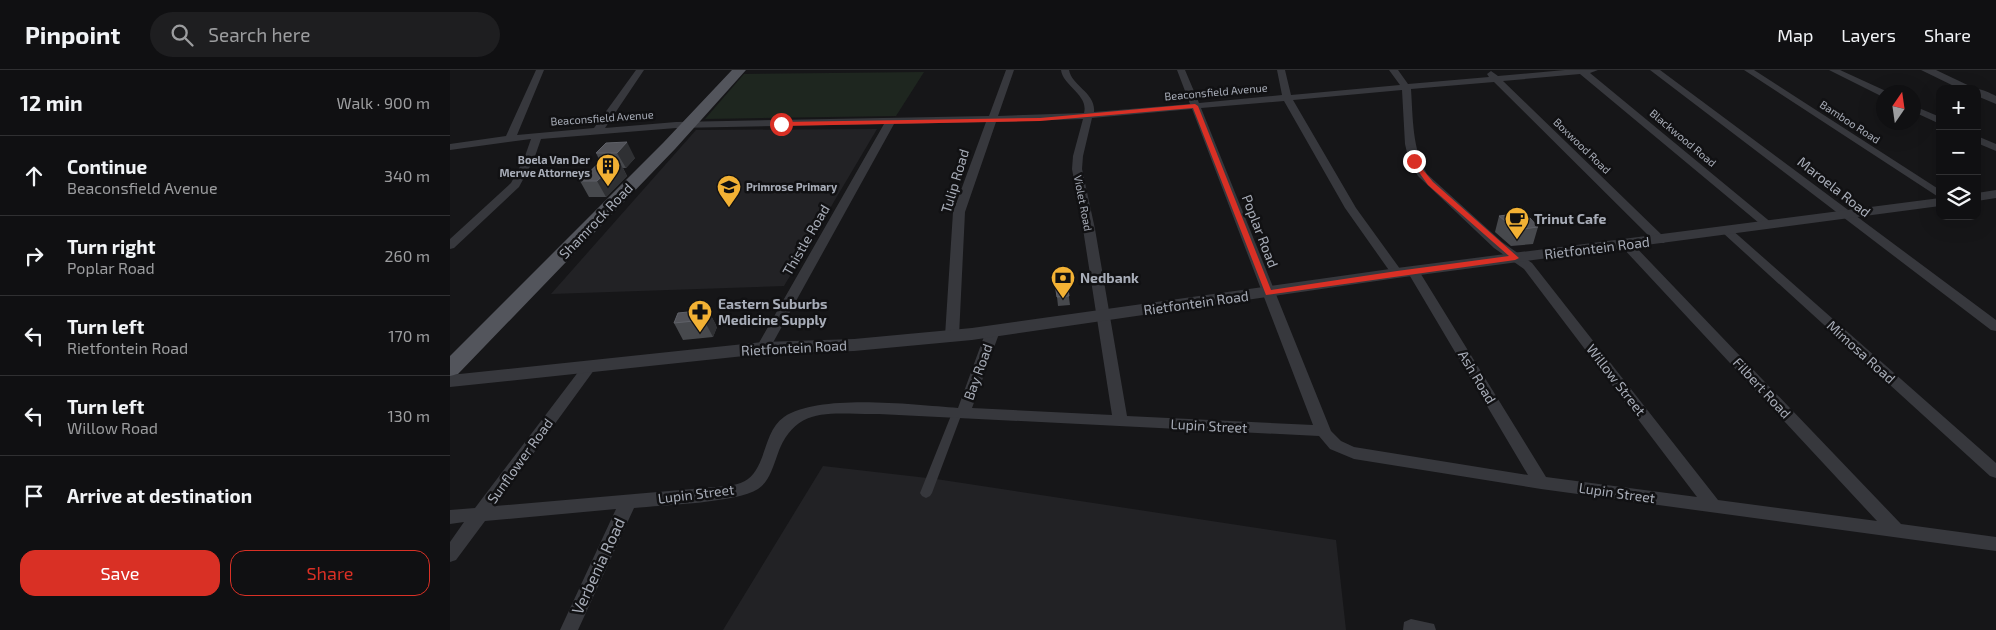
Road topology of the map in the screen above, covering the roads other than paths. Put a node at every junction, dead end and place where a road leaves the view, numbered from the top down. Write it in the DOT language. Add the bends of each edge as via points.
graph roads {
  1 [pos="540,70"];
  2 [pos="640,70"];
  3 [pos="739,70"];
  4 [pos="1010,70"];
  5 [pos="1065,70"];
  6 [pos="1182,70"];
  7 [pos="1281,70"];
  8 [pos="1393,70"];
  9 [pos="1487,70"];
  10 [pos="1594,70"];
  11 [pos="1654,70"];
  12 [pos="1748,70"];
  13 [pos="1832,70"];
  14 [pos="1927,70"];
  15 [pos="1582,71"];
  16 [pos="1496,79"];
  17 [pos="1961,85"];
  18 [pos="1406,87"];
  19 [pos="1876,90"];
  20 [pos="1981,94"];
  21 [pos="1287,98"];
  22 [pos="1996,100"];
  23 [pos="1195,106"];
  24 [pos="1921,112"];
  25 [pos="1089,116"];
  26 [pos="1936,119"];
  27 [pos="991,121"];
  28 [pos="890,122"];
  29 [pos="690,124"];
  30 [pos="598,130"];
  31 [pos="537,136"];
  32 [pos="510,138"];
  33 [pos="1981,141"];
  34 [pos="450,147"];
  35 [pos="1996,148"];
  36 [pos="1936,193"];
  37 [pos="1996,194"];
  38 [pos="1981,196"];
  39 [pos="1936,203"];
  40 [pos="1850,215"];
  41 [pos="1769,226"];
  42 [pos="1726,232"];
  43 [pos="1660,240"];
  44 [pos="450,244"];
  45 [pos="1626,244"];
  46 [pos="1515,258"];
  47 [pos="1413,271"];
  48 [pos="1397,273"];
  49 [pos="1268,293"];
  50 [pos="1102,317"];
  51 [pos="1996,327"];
  52 [pos="993,331"];
  53 [pos="952,336"];
  54 [pos="763,348"];
  55 [pos="590,366"];
  56 [pos="450,369"];
  57 [pos="450,381"];
  58 [pos="960,413"];
  59 [pos="1120,421"];
  60 [pos="1323,431"];
  61 [pos="1996,472"];
  62 [pos="1541,483"];
  63 [pos="926,493"];
  64 [pos="628,502"];
  65 [pos="1713,506"];
  66 [pos="481,514"];
  67 [pos="450,517"];
  68 [pos="1898,532"];
  69 [pos="1996,544"];
  70 [pos="450,555"];
  71 [pos="569,630"];
  1 -- 32 [label="street"];
  2 -- 30 [label="street"];
  3 -- 29 [label="main road, Shamrock Road"];
  4 -- 27 [label="street, Tulip Road"];
  5 -- 25 [label="street" via="1069,82 1087,100"];
  6 -- 23 [label="street, Poplar Road"];
  7 -- 21 [label="street"];
  8 -- 18 [label="street"];
  9 -- 16 [label="street, Boxwood Road"];
  10 -- 15 [label="street, Beaconsfield Avenue"];
  11 -- 40 [label="street, Maroela Road"];
  12 -- 36 [label="street, Bamboo Road"];
  13 -- 19 [label="street"];
  14 -- 17 [label="street"];
  15 -- 16 [label="street, Beaconsfield Avenue"];
  15 -- 41 [label="street, Blackwood Road"];
  16 -- 18 [label="street, Beaconsfield Avenue"];
  16 -- 43 [label="street, Boxwood Road"];
  18 -- 21 [label="street, Beaconsfield Avenue"];
  18 -- 46 [label="street, Willow Street" via="1410,144 1420,171"];
  20 -- 22 [label="street"];
  21 -- 23 [label="street, Beaconsfield Avenue"];
  21 -- 48 [label="street" via="1351,208"];
  23 -- 25 [label="street, Beaconsfield Avenue"];
  23 -- 49 [label="street, Poplar Road"];
  24 -- 26 [label="street"];
  25 -- 27 [label="street, Beaconsfield Avenue"];
  25 -- 50 [label="street, Violet Road" via="1077,169"];
  27 -- 28 [label="street, Beaconsfield Avenue"];
  27 -- 53 [label="street, Tulip Road" via="959,212"];
  28 -- 29 [label="street, Beaconsfield Avenue"];
  28 -- 54 [label="street, Thistle Road"];
  29 -- 30 [label="street, Beaconsfield Avenue"];
  29 -- 56 [label="main road, Shamrock Road"];
  30 -- 31 [label="street, Beaconsfield Avenue"];
  31 -- 32 [label="street, Beaconsfield Avenue"];
  31 -- 44 [label="street" via="515,185"];
  32 -- 34 [label="street, Beaconsfield Avenue"];
  33 -- 35 [label="street"];
  37 -- 38 [label="street"];
  39 -- 40 [label="street, Rietfontein Road"];
  40 -- 41 [label="street, Rietfontein Road"];
  40 -- 51 [label="street, Maroela Road" via="1868,232"];
  41 -- 42 [label="street, Rietfontein Road"];
  42 -- 43 [label="street, Rietfontein Road"];
  42 -- 61 [label="street, Mimosa Road"];
  43 -- 45 [label="street, Rietfontein Road"];
  45 -- 46 [label="street, Rietfontein Road"];
  45 -- 68 [label="street, Filbert Road"];
  46 -- 47 [label="street, Rietfontein Road"];
  46 -- 65 [label="street, Willow Street" via="1528,266"];
  47 -- 48 [label="street, Rietfontein Road"];
  47 -- 62 [label="street, Ash Road"];
  48 -- 49 [label="street, Rietfontein Road"];
  49 -- 50 [label="street, Rietfontein Road"];
  49 -- 60 [label="street, Poplar Road"];
  50 -- 52 [label="street, Rietfontein Road"];
  50 -- 59 [label="street, Violet Road"];
  52 -- 53 [label="street, Rietfontein Road"];
  52 -- 58 [label="street, Bay Road"];
  53 -- 54 [label="street, Rietfontein Road" via="854,345"];
  54 -- 55 [label="street, Rietfontein Road"];
  55 -- 57 [label="street, Rietfontein Road"];
  55 -- 66 [label="street, Sunflower Road"];
  58 -- 59 [label="street, Lupin Street"];
  58 -- 63 [label="street"];
  58 -- 64 [label="street, Lupin Street" via="879,409 802,414 786,423 776,434 762,474 750,486"];
  59 -- 60 [label="street, Lupin Street"];
  60 -- 62 [label="street, Lupin Street" via="1331,442 1354,453"];
  62 -- 65 [label="street, Lupin Street"];
  64 -- 66 [label="street, Lupin Street"];
  64 -- 71 [label="street, Verbenia Road"];
  65 -- 68 [label="street, Lupin Street"];
  66 -- 67 [label="street, Lupin Street"];
  66 -- 70 [label="street, Sunflower Road"];
  68 -- 69 [label="street, Lupin Street"];
}
